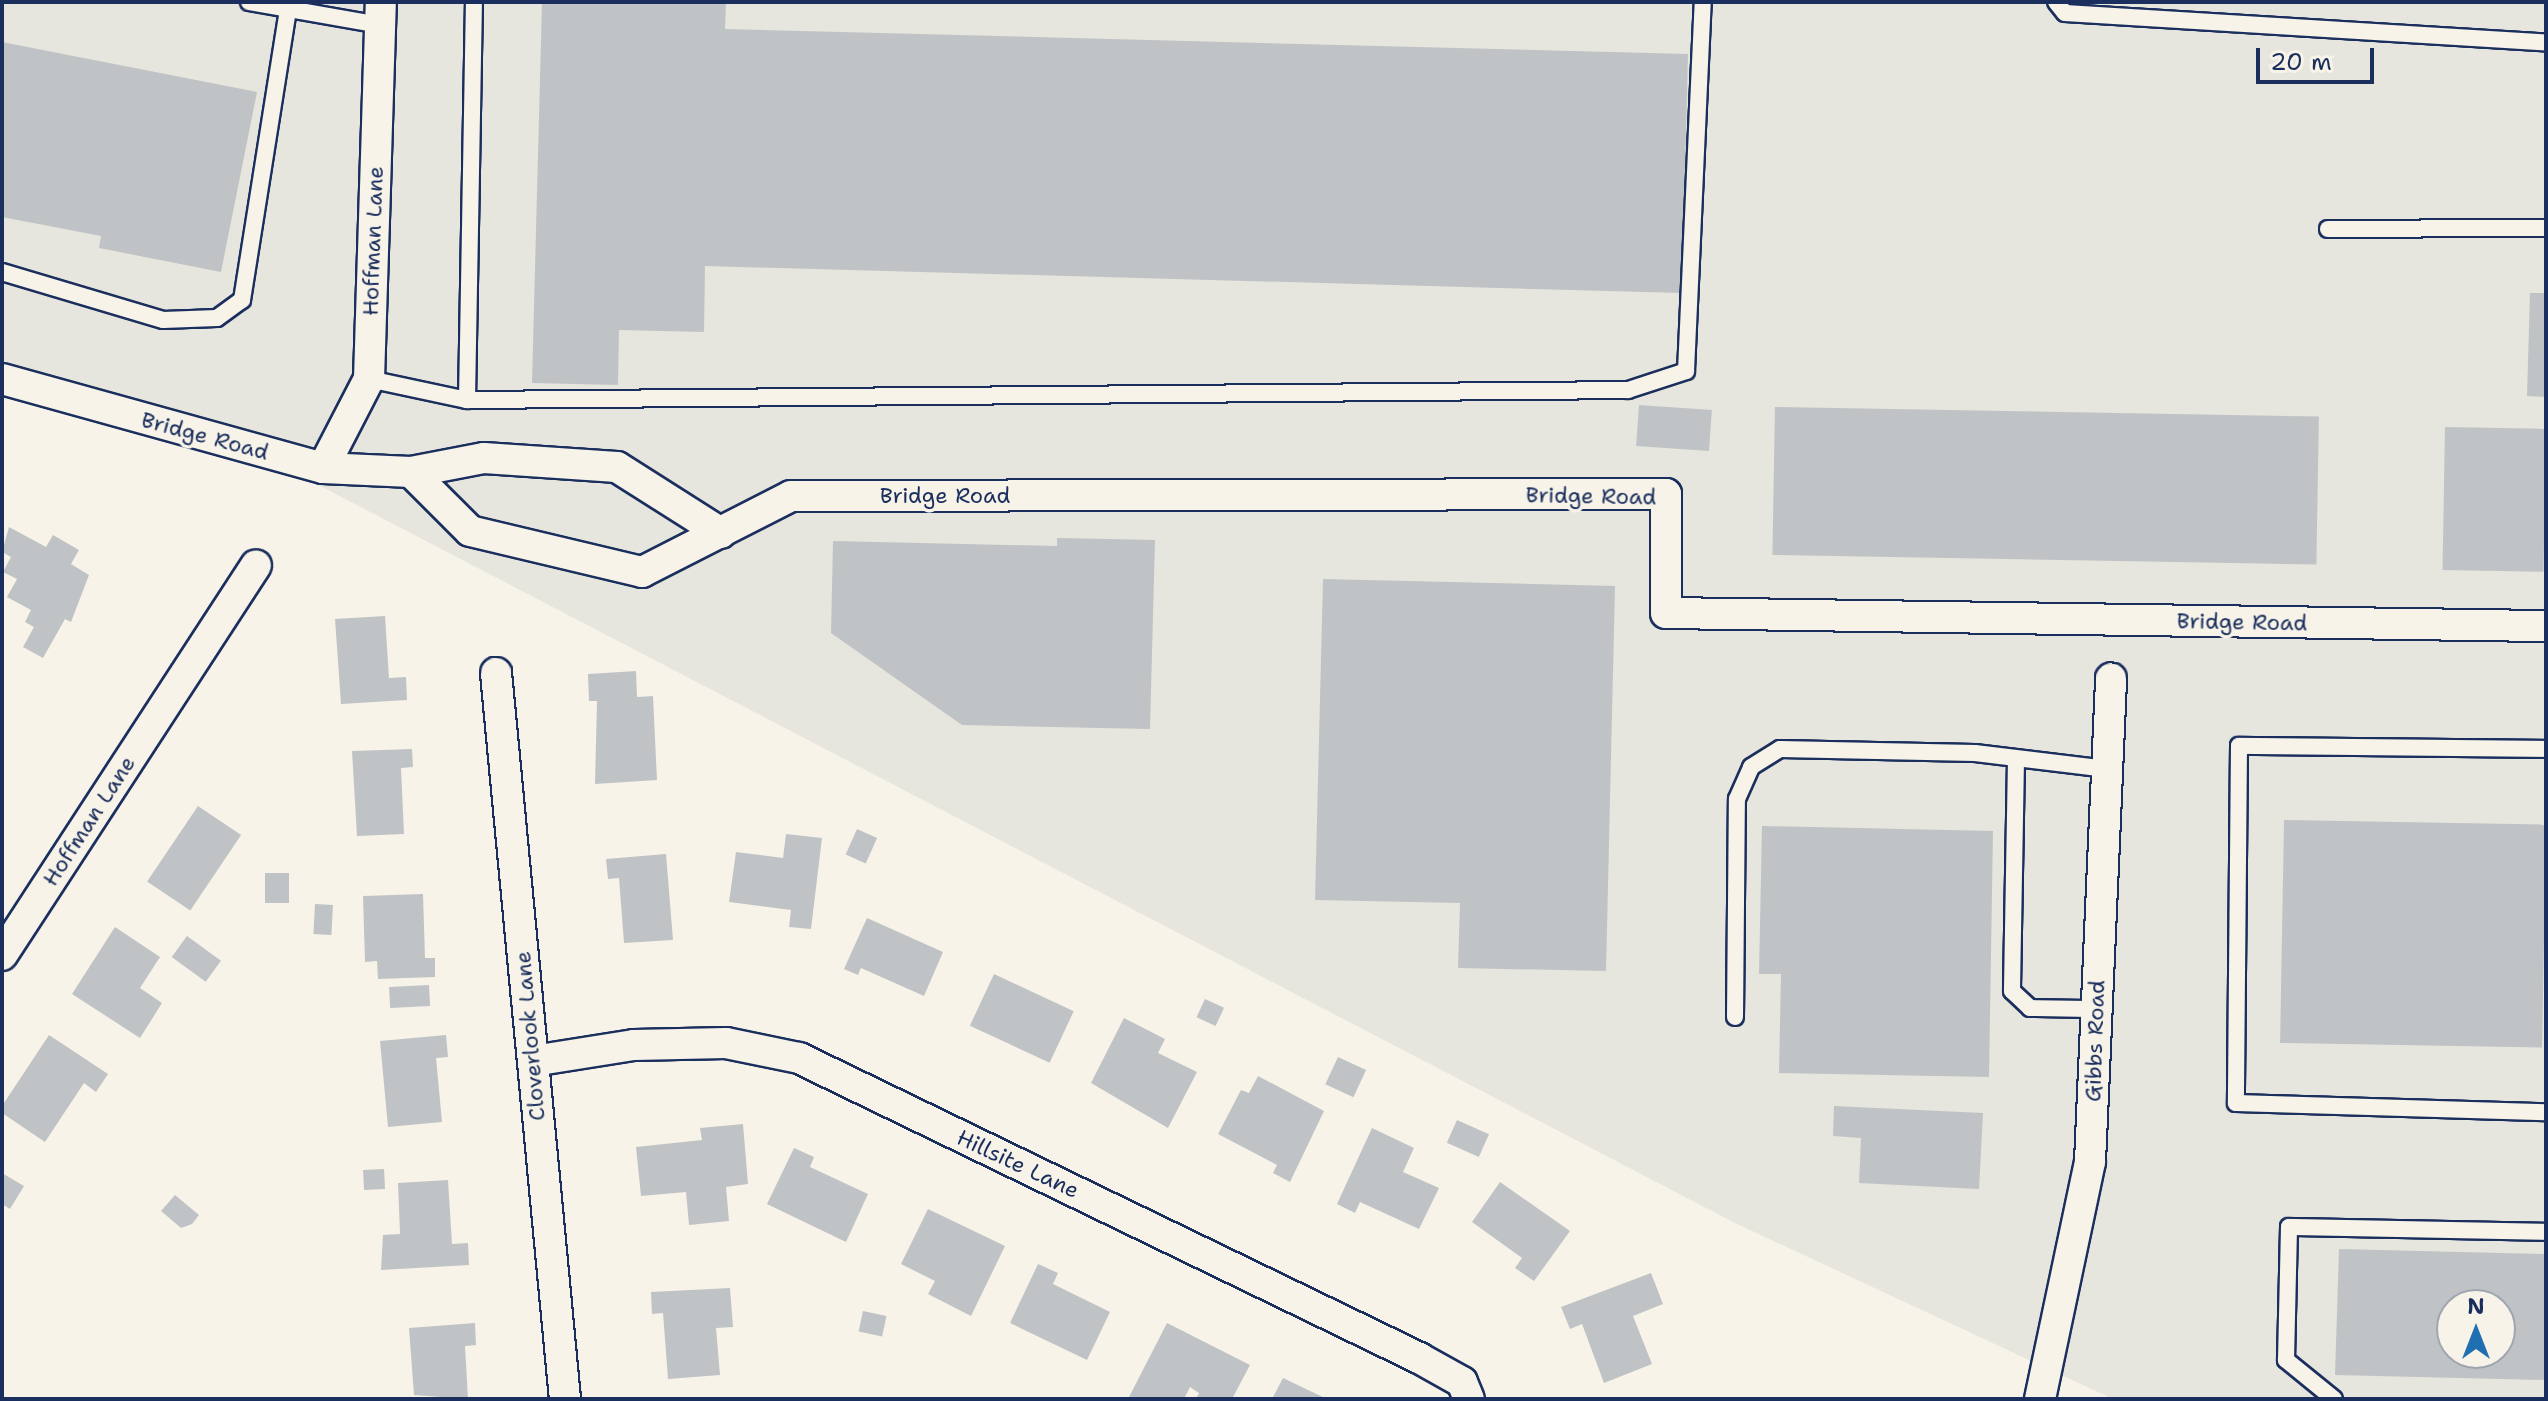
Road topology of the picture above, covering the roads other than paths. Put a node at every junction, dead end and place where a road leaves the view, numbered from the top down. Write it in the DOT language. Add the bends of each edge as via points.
graph roads {
  1 [pos="249,2"];
  2 [pos="474,2"];
  3 [pos="1703,2"];
  4 [pos="2056,2"];
  5 [pos="288,9"];
  6 [pos="381,14"];
  7 [pos="2546,42"];
  8 [pos="2546,228"];
  9 [pos="2328,229"];
  10 [pos="2,272"];
  11 [pos="2,379"];
  12 [pos="369,379"];
  13 [pos="467,400"];
  14 [pos="323,468"];
  15 [pos="411,472"];
  16 [pos="721,533"];
  17 [pos="256,566"];
  18 [pos="2546,626"];
  19 [pos="496,673"];
  20 [pos="2111,678"];
  21 [pos="2546,749"];
  22 [pos="2016,759"];
  23 [pos="2107,769"];
  24 [pos="2,955"];
  25 [pos="2097,1009"];
  26 [pos="1735,1017"];
  27 [pos="533,1061"];
  28 [pos="2546,1112"];
  29 [pos="2546,1232"];
  30 [pos="565,1399"];
  31 [pos="1469,1399"];
  32 [pos="2040,1399"];
  33 [pos="2334,1399"];
  1 -- 5 [label="lane"];
  2 -- 13 [label="lane"];
  3 -- 13 [label="lane" via="1686,371 1628,390"];
  4 -- 7 [label="lane" via="2065,13"];
  5 -- 6 [label="lane"];
  5 -- 10 [label="lane" via="242,300 217,318 163,320"];
  6 -- 12 [label="street, Hoffman Lane"];
  8 -- 9 [label="lane"];
  11 -- 14 [label="street, Bridge Road"];
  12 -- 13 [label="lane"];
  12 -- 14 [label="street, Hoffman Lane"];
  14 -- 15 [label="street, Bridge Road"];
  15 -- 16 [label="street, Bridge Road" via="484,458 617,467"];
  15 -- 16 [label="street, Bridge Road" via="470,531 642,572"];
  16 -- 18 [label="street, Bridge Road" via="791,496 1666,494 1666,613"];
  17 -- 24 [label="street, Hoffman Lane"];
  19 -- 27 [label="street, Cloverlook Lane"];
  20 -- 23 [label="street, Gibbs Road"];
  21 -- 28 [label="lane" via="2239,746 2236,1103"];
  22 -- 23 [label="lane"];
  22 -- 25 [label="lane" via="2012,991 2030,1008"];
  22 -- 26 [label="lane" via="1780,749 1751,767 1737,799"];
  23 -- 25 [label="street, Gibbs Road"];
  25 -- 32 [label="street, Gibbs Road" via="2090,1162"];
  27 -- 30 [label="street, Cloverlook Lane"];
  27 -- 31 [label="street, Hillsite Lane" via="634,1045 726,1043 799,1058 1405,1351 1462,1382"];
  29 -- 33 [label="lane" via="2289,1227 2286,1360"];
}
